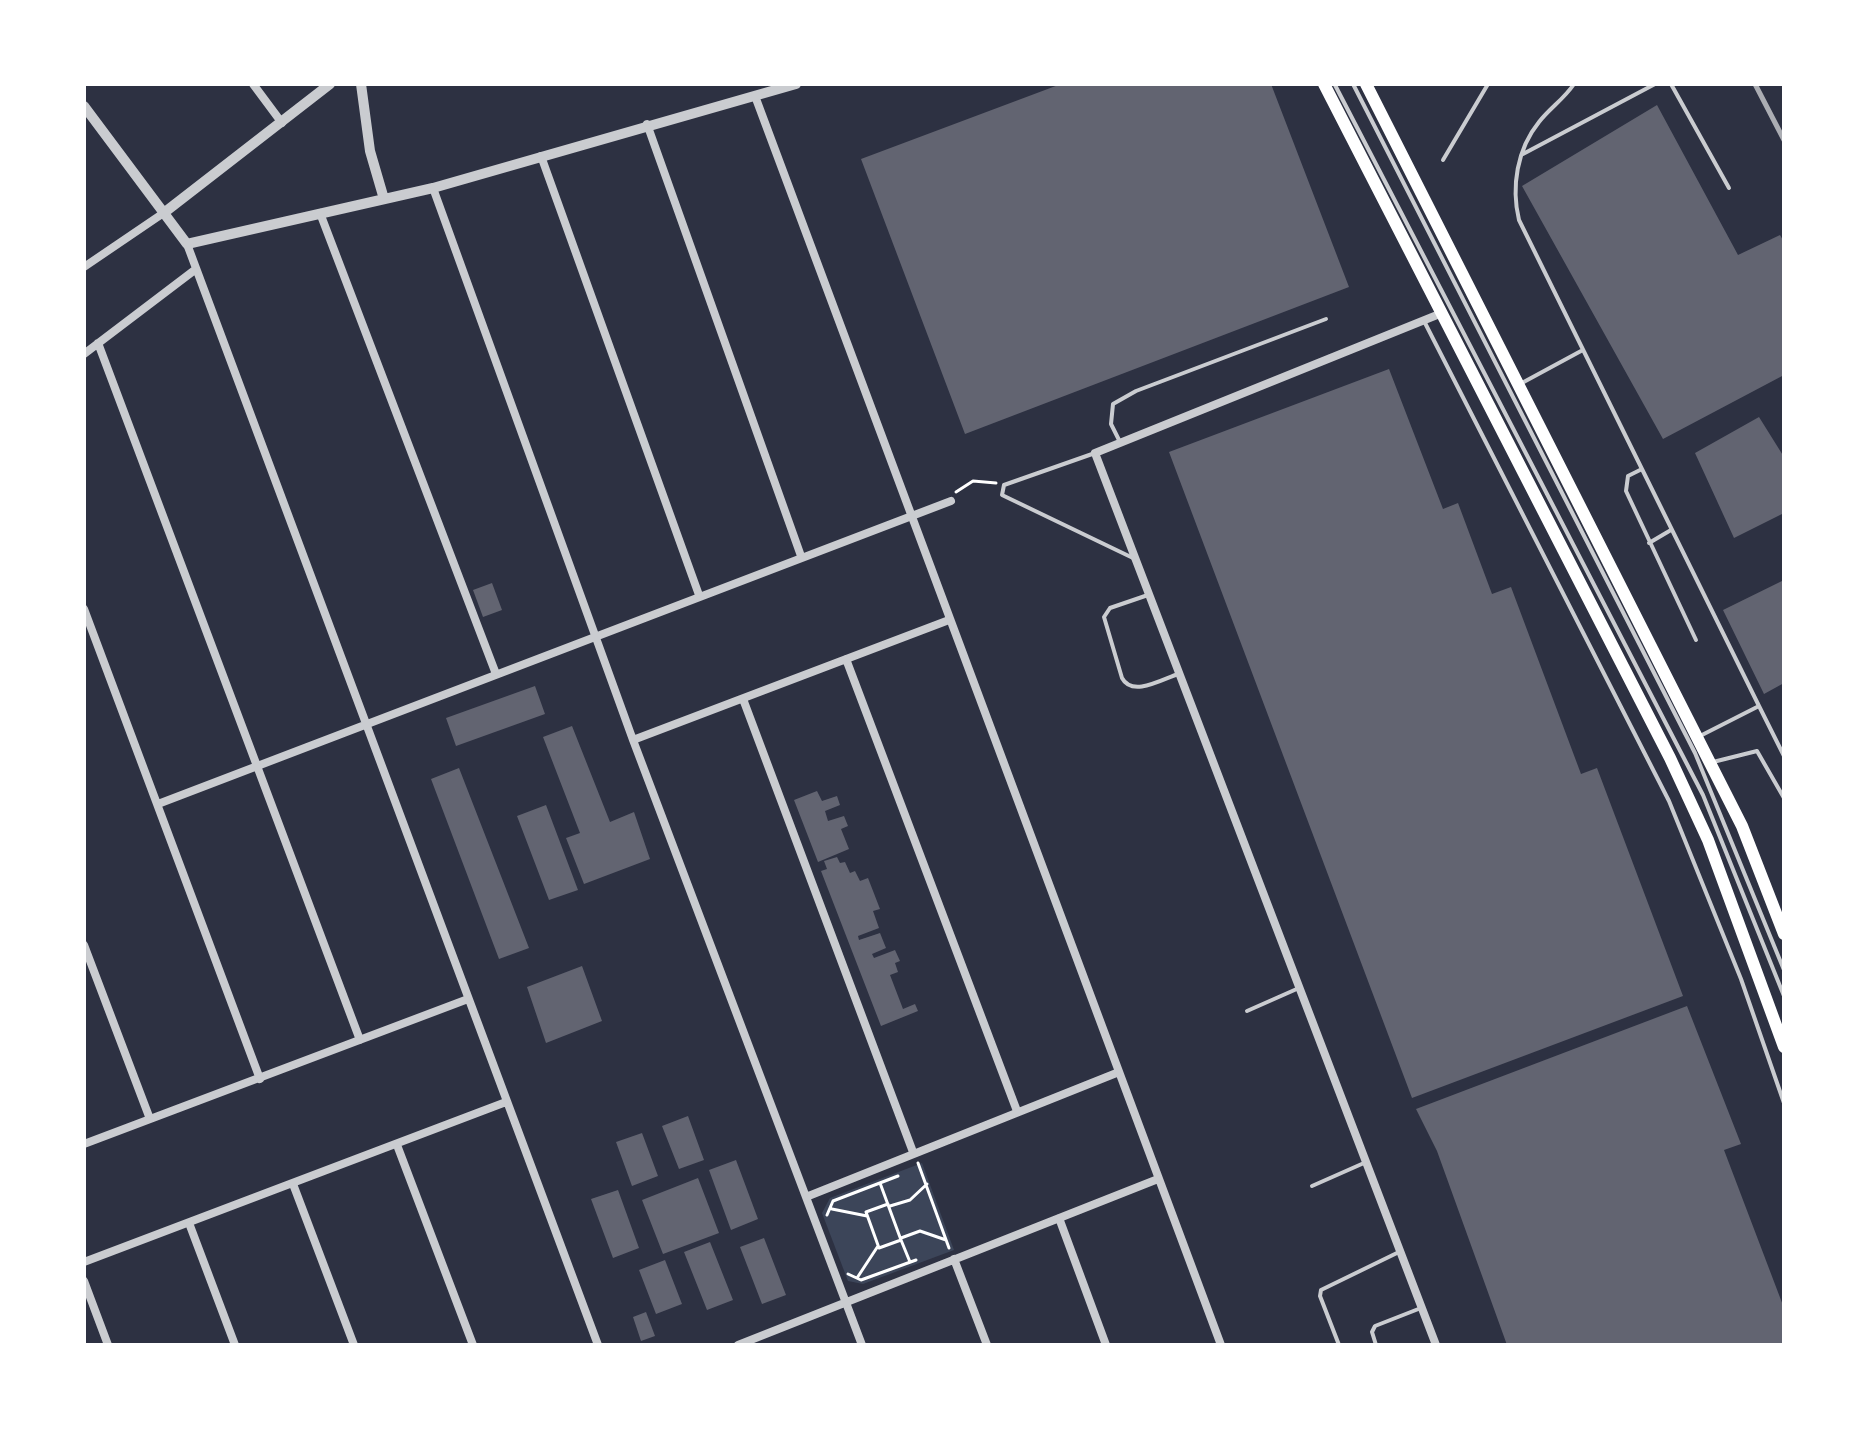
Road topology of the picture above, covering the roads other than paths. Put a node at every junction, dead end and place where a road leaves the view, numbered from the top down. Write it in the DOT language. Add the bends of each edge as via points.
graph roads {
  1 [pos="253,84"];
  2 [pos="330,84"];
  3 [pos="361,84"];
  4 [pos="796,84"];
  5 [pos="1353,84"];
  6 [pos="1366,84"];
  7 [pos="1488,84"];
  8 [pos="1574,84"];
  9 [pos="1655,84"];
  10 [pos="1671,84"];
  11 [pos="1330,85"];
  12 [pos="755,96"];
  13 [pos="84,106"];
  14 [pos="282,123"];
  15 [pos="647,124"];
  16 [pos="1523,155"];
  17 [pos="541,156"];
  18 [pos="1443,160"];
  19 [pos="433,188"];
  20 [pos="1729,188"];
  21 [pos="384,199"];
  22 [pos="165,212"];
  23 [pos="320,213"];
  24 [pos="187,244"];
  25 [pos="84,267"];
  26 [pos="196,269"];
  27 [pos="1442,313"];
  28 [pos="1326,319"];
  29 [pos="1424,321"];
  30 [pos="98,343"];
  31 [pos="85,350"];
  32 [pos="1581,351"];
  33 [pos="1520,384"];
  34 [pos="1120,442"];
  35 [pos="1095,453"];
  36 [pos="1642,469"];
  37 [pos="951,501"];
  38 [pos="910,517"];
  39 [pos="1671,530"];
  40 [pos="1649,543"];
  41 [pos="801,556"];
  42 [pos="1134,558"];
  43 [pos="699,595"];
  44 [pos="1148,595"];
  45 [pos="84,609"];
  46 [pos="949,620"];
  47 [pos="596,636"];
  48 [pos="1696,640"];
  49 [pos="846,659"];
  50 [pos="496,674"];
  51 [pos="1178,674"];
  52 [pos="743,699"];
  53 [pos="1759,706"];
  54 [pos="364,725"];
  55 [pos="1698,738"];
  56 [pos="633,740"];
  57 [pos="1784,756"];
  58 [pos="1711,763"];
  59 [pos="256,766"];
  60 [pos="1784,798"];
  61 [pos="158,804"];
  62 [pos="1784,934"];
  63 [pos="84,945"];
  64 [pos="1784,970"];
  65 [pos="1299,988"];
  66 [pos="1784,996"];
  67 [pos="468,999"];
  68 [pos="1247,1011"];
  69 [pos="360,1040"];
  70 [pos="1784,1047"];
  71 [pos="1119,1072"];
  72 [pos="260,1079"];
  73 [pos="506,1102"];
  74 [pos="1784,1103"];
  75 [pos="1017,1111"];
  76 [pos="150,1119"];
  77 [pos="84,1144"];
  78 [pos="397,1145"];
  79 [pos="913,1152"];
  80 [pos="1366,1162"];
  81 [pos="1158,1179"];
  82 [pos="293,1184"];
  83 [pos="1312,1186"];
  84 [pos="806,1197"];
  85 [pos="1059,1218"];
  86 [pos="189,1223"];
  87 [pos="1401,1251"];
  88 [pos="954,1259"];
  89 [pos="84,1262"];
  90 [pos="84,1281"];
  91 [pos="846,1304"];
  92 [pos="1422,1307"];
  93 [pos="108,1345"];
  94 [pos="235,1345"];
  95 [pos="354,1345"];
  96 [pos="473,1345"];
  97 [pos="598,1345"];
  98 [pos="738,1345"];
  99 [pos="862,1345"];
  100 [pos="987,1345"];
  101 [pos="1106,1345"];
  102 [pos="1221,1345"];
  103 [pos="1339,1345"];
  104 [pos="1376,1345"];
  105 [pos="1436,1345"];
  1 -- 14 [label="street"];
  2 -- 14 [label="street"];
  3 -- 21 [label="street" via="370,151"];
  4 -- 12 [label="street"];
  5 -- 64 [label="lane" via="1695,753"];
  6 -- 33 [label="main road"];
  7 -- 18 [label="lane"];
  8 -- 16 [label="lane" via="1533,131"];
  9 -- 16 [label="lane"];
  10 -- 20 [label="lane"];
  11 -- 27 [label="main road"];
  11 -- 66 [label="lane" via="1703,795"];
  12 -- 15 [label="street"];
  12 -- 38 [label="street"];
  13 -- 22 [label="street"];
  14 -- 22 [label="street"];
  15 -- 17 [label="street"];
  15 -- 41 [label="street"];
  16 -- 32 [label="lane" via="1514,199 1519,220"];
  17 -- 19 [label="street"];
  17 -- 43 [label="street"];
  19 -- 21 [label="street"];
  19 -- 47 [label="street"];
  21 -- 23 [label="street"];
  22 -- 24 [label="street"];
  22 -- 25 [label="street"];
  23 -- 24 [label="street"];
  23 -- 50 [label="street"];
  24 -- 26 [label="street"];
  26 -- 30 [label="street"];
  26 -- 54 [label="street"];
  27 -- 29 [label="street"];
  27 -- 70 [label="main road" via="1670,758 1708,840"];
  28 -- 34 [label="lane" via="1113,404 1111,424"];
  29 -- 34 [label="street"];
  29 -- 74 [label="lane" via="1669,801"];
  30 -- 31 [label="street"];
  30 -- 59 [label="street"];
  32 -- 33 [label="lane"];
  32 -- 36 [label="lane"];
  33 -- 55 [label="main road"];
  34 -- 35 [label="street"];
  35 -- 42 [label="street"];
  35 -- 42 [label="lane" via="1004,485 1002,495"];
  36 -- 39 [label="lane"];
  36 -- 40 [label="lane" via="1628,476 1626,486"];
  37 -- 38 [label="street"];
  38 -- 41 [label="street"];
  38 -- 46 [label="street"];
  39 -- 40 [label="lane"];
  39 -- 53 [label="lane"];
  40 -- 48 [label="lane"];
  41 -- 43 [label="street"];
  42 -- 44 [label="street"];
  43 -- 47 [label="street"];
  44 -- 51 [label="street"];
  44 -- 51 [label="lane" via="1110,608 1104,617 1122,678 1135,688"];
  45 -- 61 [label="street"];
  46 -- 49 [label="street"];
  46 -- 71 [label="street"];
  47 -- 50 [label="street"];
  47 -- 56 [label="street"];
  49 -- 52 [label="street"];
  49 -- 75 [label="street"];
  50 -- 54 [label="street"];
  51 -- 65 [label="street"];
  52 -- 56 [label="street"];
  52 -- 79 [label="street"];
  53 -- 55 [label="lane"];
  53 -- 57 [label="lane"];
  54 -- 59 [label="street"];
  54 -- 67 [label="street"];
  55 -- 58 [label="main road"];
  56 -- 84 [label="street"];
  58 -- 60 [label="lane" via="1757,751"];
  58 -- 62 [label="main road"];
  59 -- 61 [label="street"];
  59 -- 69 [label="street"];
  61 -- 72 [label="street"];
  63 -- 76 [label="street"];
  65 -- 68 [label="lane"];
  65 -- 80 [label="street"];
  67 -- 69 [label="street"];
  67 -- 73 [label="street"];
  69 -- 72 [label="street"];
  71 -- 75 [label="street"];
  71 -- 81 [label="street"];
  72 -- 76 [label="street"];
  73 -- 78 [label="street"];
  73 -- 97 [label="street"];
  75 -- 79 [label="street"];
  76 -- 77 [label="street"];
  78 -- 82 [label="street"];
  78 -- 96 [label="street"];
  79 -- 84 [label="street"];
  80 -- 83 [label="lane"];
  80 -- 87 [label="street"];
  81 -- 85 [label="street"];
  81 -- 102 [label="street"];
  82 -- 86 [label="street"];
  82 -- 95 [label="street"];
  84 -- 91 [label="street"];
  85 -- 88 [label="street"];
  85 -- 101 [label="street"];
  86 -- 89 [label="street"];
  86 -- 94 [label="street"];
  87 -- 92 [label="street"];
  87 -- 103 [label="lane" via="1321,1290"];
  88 -- 91 [label="street"];
  88 -- 100 [label="street"];
  90 -- 93 [label="street"];
  91 -- 98 [label="street"];
  91 -- 99 [label="street"];
  92 -- 104 [label="lane" via="1375,1326"];
  92 -- 105 [label="street"];
}
